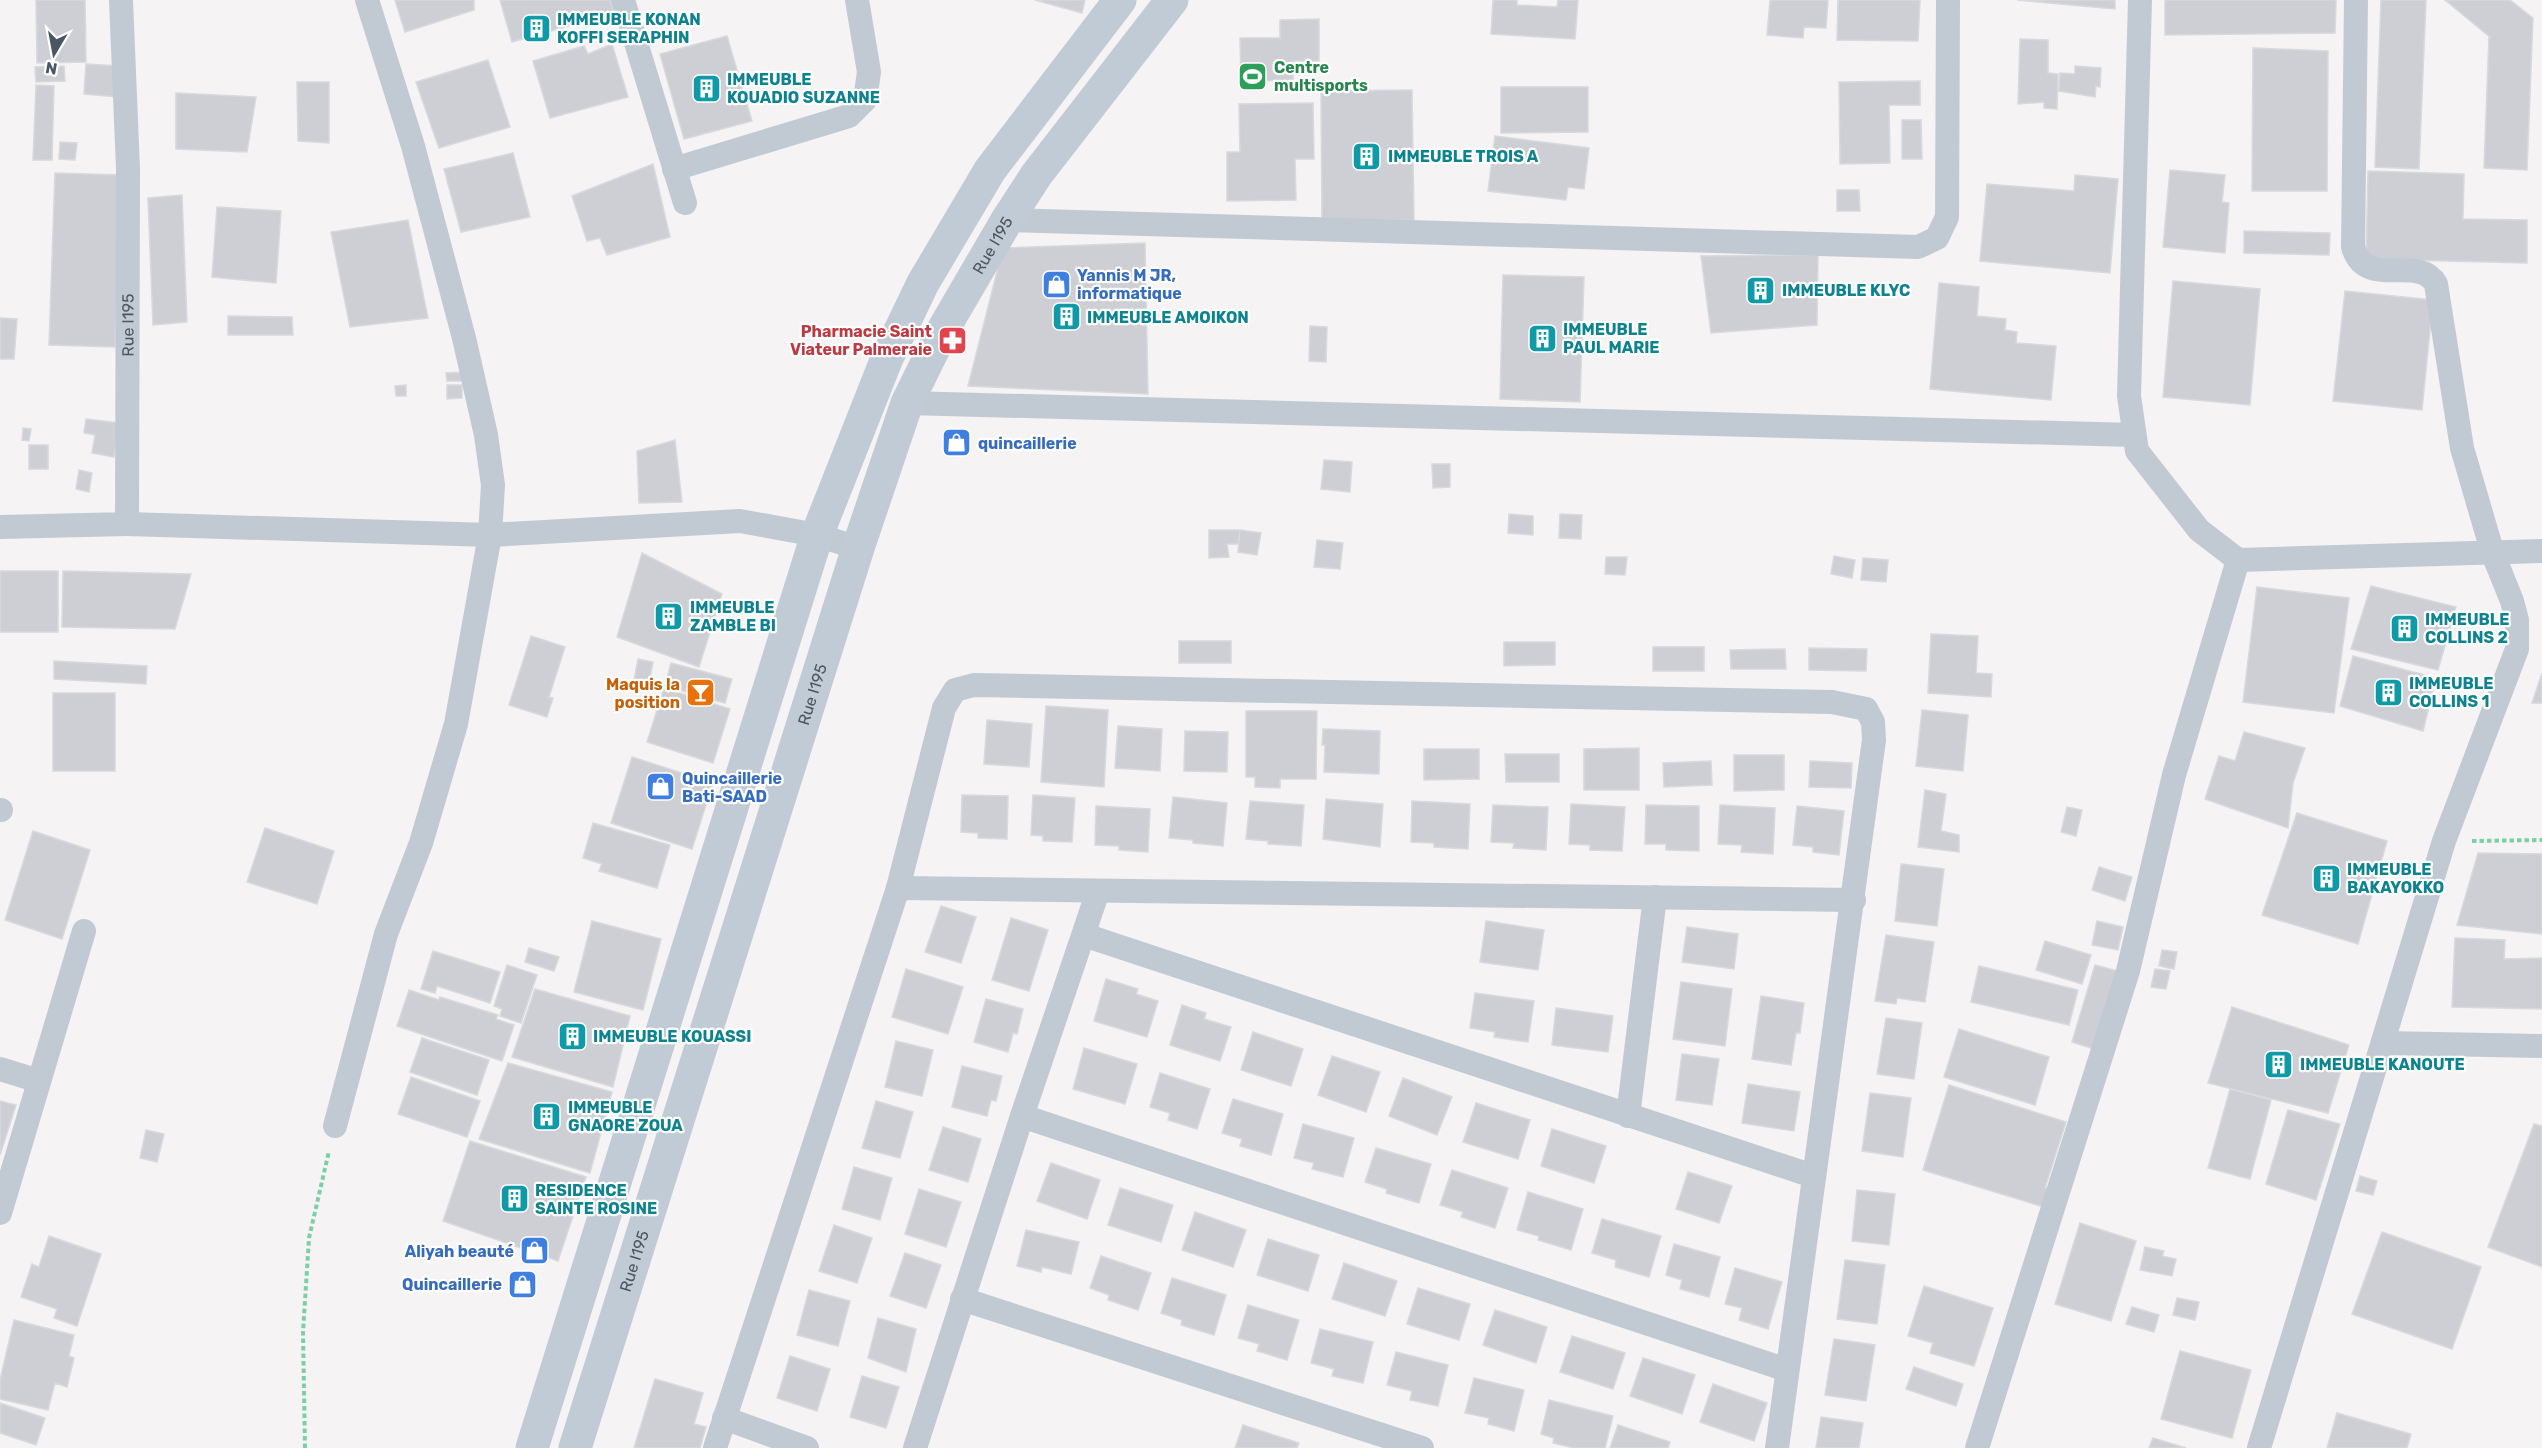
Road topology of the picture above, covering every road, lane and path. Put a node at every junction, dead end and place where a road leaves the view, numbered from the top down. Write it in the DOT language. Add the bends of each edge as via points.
graph roads {
  1 [pos="121,0"];
  2 [pos="367,0"];
  3 [pos="623,0"];
  4 [pos="857,0"];
  5 [pos="1120,0"];
  6 [pos="1172,0"];
  7 [pos="1948,0"];
  8 [pos="2140,0"];
  9 [pos="2356,0"];
  10 [pos="674,169"];
  11 [pos="685,203"];
  12 [pos="1006,220"];
  13 [pos="906,403"];
  14 [pos="2134,435"];
  15 [pos="127,524"];
  16 [pos="0,527"];
  17 [pos="490,535"];
  18 [pos="818,535"];
  19 [pos="858,548"];
  20 [pos="2542,551"];
  21 [pos="2493,554"];
  22 [pos="2238,560"];
  23 [pos="2542,840"];
  24 [pos="2444,841"];
  25 [pos="898,888"];
  26 [pos="1098,891"];
  27 [pos="1655,897"];
  28 [pos="1854,900"];
  29 [pos="84,931"];
  30 [pos="1084,934"];
  31 [pos="2383,1043"];
  32 [pos="2542,1046"];
  33 [pos="0,1069"];
  34 [pos="39,1081"];
  35 [pos="1022,1116"];
  36 [pos="1628,1116"];
  37 [pos="335,1126"];
  38 [pos="1813,1176"];
  39 [pos="0,1213"];
  40 [pos="962,1299"];
  41 [pos="1787,1370"];
  42 [pos="724,1418"];
  43 [pos="305,1448"];
  44 [pos="532,1448"];
  45 [pos="575,1448"];
  46 [pos="715,1448"];
  47 [pos="807,1448"];
  48 [pos="915,1448"];
  49 [pos="1422,1448"];
  50 [pos="1777,1448"];
  51 [pos="1977,1448"];
  52 [pos="2259,1448"];
  1 -- 15 [label="street, Rue I195" via="128,169"];
  2 -- 17 [label="street" via="413,147 464,338 493,485"];
  3 -- 10 [label="street"];
  4 -- 10 [label="street" via="869,72 865,100 849,116"];
  5 -- 18 [label="main road" via="990,170 923,283 887,357"];
  6 -- 12 [label="main road, Rue I195"];
  7 -- 12 [label="street" via="1947,217 1937,238 1918,247"];
  8 -- 14 [label="street" via="2129,396"];
  9 -- 21 [label="street" via="2356,260 2369,269 2421,272 2432,277 2436,285 2462,448"];
  10 -- 11 [label="street"];
  12 -- 13 [label="main road, Rue I195"];
  13 -- 14 [label="street"];
  13 -- 19 [label="main road, Rue I195"];
  14 -- 22 [label="street" via="2137,451 2199,530"];
  15 -- 16 [label="street"];
  15 -- 17 [label="street"];
  17 -- 18 [label="street" via="740,521"];
  17 -- 37 [label="street" via="456,724 421,843 386,934"];
  18 -- 19 [label="street"];
  18 -- 44 [label="main road"];
  19 -- 45 [label="main road, Rue I195"];
  20 -- 21 [label="street"];
  21 -- 22 [label="street"];
  21 -- 24 [label="street" via="2515,611 2517,649"];
  22 -- 51 [label="street" via="2174,775 2128,971"];
  23 -- 24 [label="path"];
  24 -- 31 [label="street"];
  25 -- 26 [label="street"];
  25 -- 28 [label="street" via="944,708 955,690 986,685 1852,704 1866,709 1873,722 1874,740"];
  25 -- 42 [label="street"];
  26 -- 27 [label="street"];
  26 -- 30 [label="street"];
  27 -- 28 [label="street"];
  27 -- 36 [label="street"];
  28 -- 38 [label="street"];
  29 -- 34 [label="street"];
  30 -- 35 [label="street"];
  30 -- 36 [label="street"];
  31 -- 32 [label="street"];
  31 -- 52 [label="street"];
  33 -- 34 [label="street"];
  34 -- 39 [label="street"];
  35 -- 40 [label="street"];
  35 -- 41 [label="street"];
  36 -- 38 [label="street"];
  37 -- 43 [label="path" via="309,1238 303,1332"];
  38 -- 41 [label="street"];
  40 -- 48 [label="street"];
  40 -- 49 [label="street"];
  41 -- 50 [label="street"];
  42 -- 46 [label="street"];
  42 -- 47 [label="street"];
}
